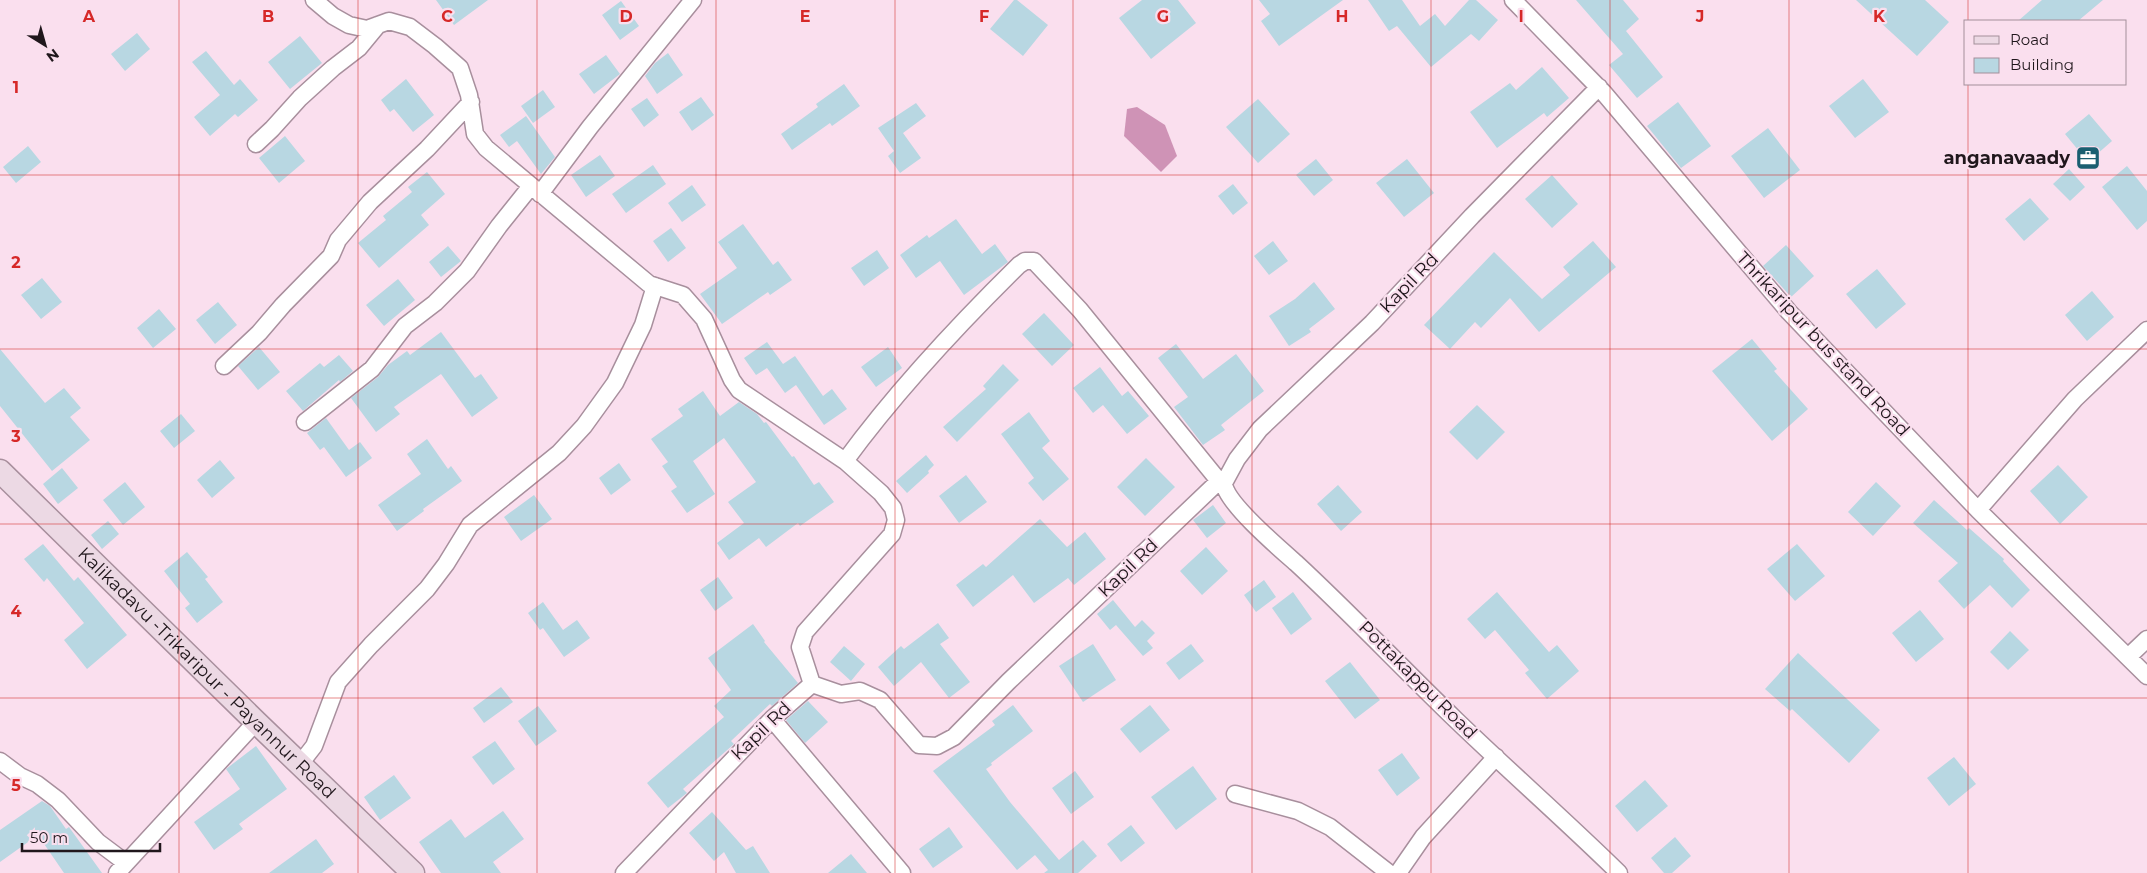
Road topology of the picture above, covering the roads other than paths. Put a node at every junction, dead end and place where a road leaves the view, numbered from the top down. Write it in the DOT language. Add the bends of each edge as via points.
graph roads {
  1 [pos="314,0"];
  2 [pos="693,0"];
  3 [pos="1513,0"];
  4 [pos="378,25"];
  5 [pos="1599,87"];
  6 [pos="471,102"];
  7 [pos="256,144"];
  8 [pos="536,190"];
  9 [pos="655,286"];
  10 [pos="2147,330"];
  11 [pos="224,366"];
  12 [pos="305,422"];
  13 [pos="844,461"];
  14 [pos="0,471"];
  15 [pos="1222,482"];
  16 [pos="1978,510"];
  17 [pos="2147,639"];
  18 [pos="2128,656"];
  19 [pos="2147,676"];
  20 [pos="812,684"];
  21 [pos="772,719"];
  22 [pos="256,722"];
  23 [pos="1496,757"];
  24 [pos="0,761"];
  25 [pos="300,764"];
  26 [pos="1235,794"];
  27 [pos="121,868"];
  28 [pos="414,873"];
  29 [pos="624,873"];
  30 [pos="902,873"];
  31 [pos="1390,873"];
  32 [pos="1398,873"];
  33 [pos="1619,873"];
  1 -- 4 [label="street" via="349,25 367,29"];
  2 -- 8 [label="street"];
  3 -- 5 [label="street, Thrikaripur bus stand Road"];
  4 -- 6 [label="street" via="389,21 410,28 435,46 460,68"];
  4 -- 7 [label="street" via="359,48 300,98"];
  5 -- 15 [label="street, Kapil Rd" via="1372,323 1260,429"];
  5 -- 16 [label="street, Thrikaripur bus stand Road" via="1789,312"];
  6 -- 8 [label="street" via="475,134 486,148"];
  6 -- 11 [label="street" via="370,202 338,240 331,256 283,304 259,334"];
  8 -- 9 [label="street"];
  8 -- 12 [label="street" via="499,226 467,271 435,303 405,326 372,368"];
  9 -- 13 [label="street" via="683,296 704,319 739,390"];
  9 -- 25 [label="street" via="643,325 615,383 584,426 559,453 470,525 427,589 338,682 314,746"];
  10 -- 16 [label="street" via="2075,399"];
  13 -- 15 [label="street, Pottakappu Road" via="953,331 1019,265 1034,261 1080,310"];
  13 -- 20 [label="street" via="881,493 893,508 896,520 892,534 805,632 800,647"];
  14 -- 22 [label="main road, Kalikadavu -Trikaripur - Payannur Road"];
  15 -- 20 [label="street, Kapil Rd" via="954,736 937,746 919,745 880,700 860,692 841,694"];
  15 -- 23 [label="street, Pottakappu Road" via="1229,497 1265,534"];
  16 -- 18 [label="street, Thrikaripur bus stand Road"];
  17 -- 18 [label="street"];
  18 -- 19 [label="street, Thrikaripur bus stand Road"];
  20 -- 21 [label="street, Kapil Rd"];
  21 -- 29 [label="street, Kapil Rd"];
  21 -- 30 [label="street"];
  22 -- 25 [label="main road, Kalikadavu -Trikaripur - Payannur Road"];
  22 -- 27 [label="street"];
  23 -- 32 [label="street" via="1423,837"];
  23 -- 33 [label="street, Pottakappu Road"];
  24 -- 27 [label="street" via="58,800"];
  25 -- 28 [label="main road, Kalikadavu -Trikaripur - Payannur Road"];
  26 -- 31 [label="street" via="1298,811 1330,827"];
}
